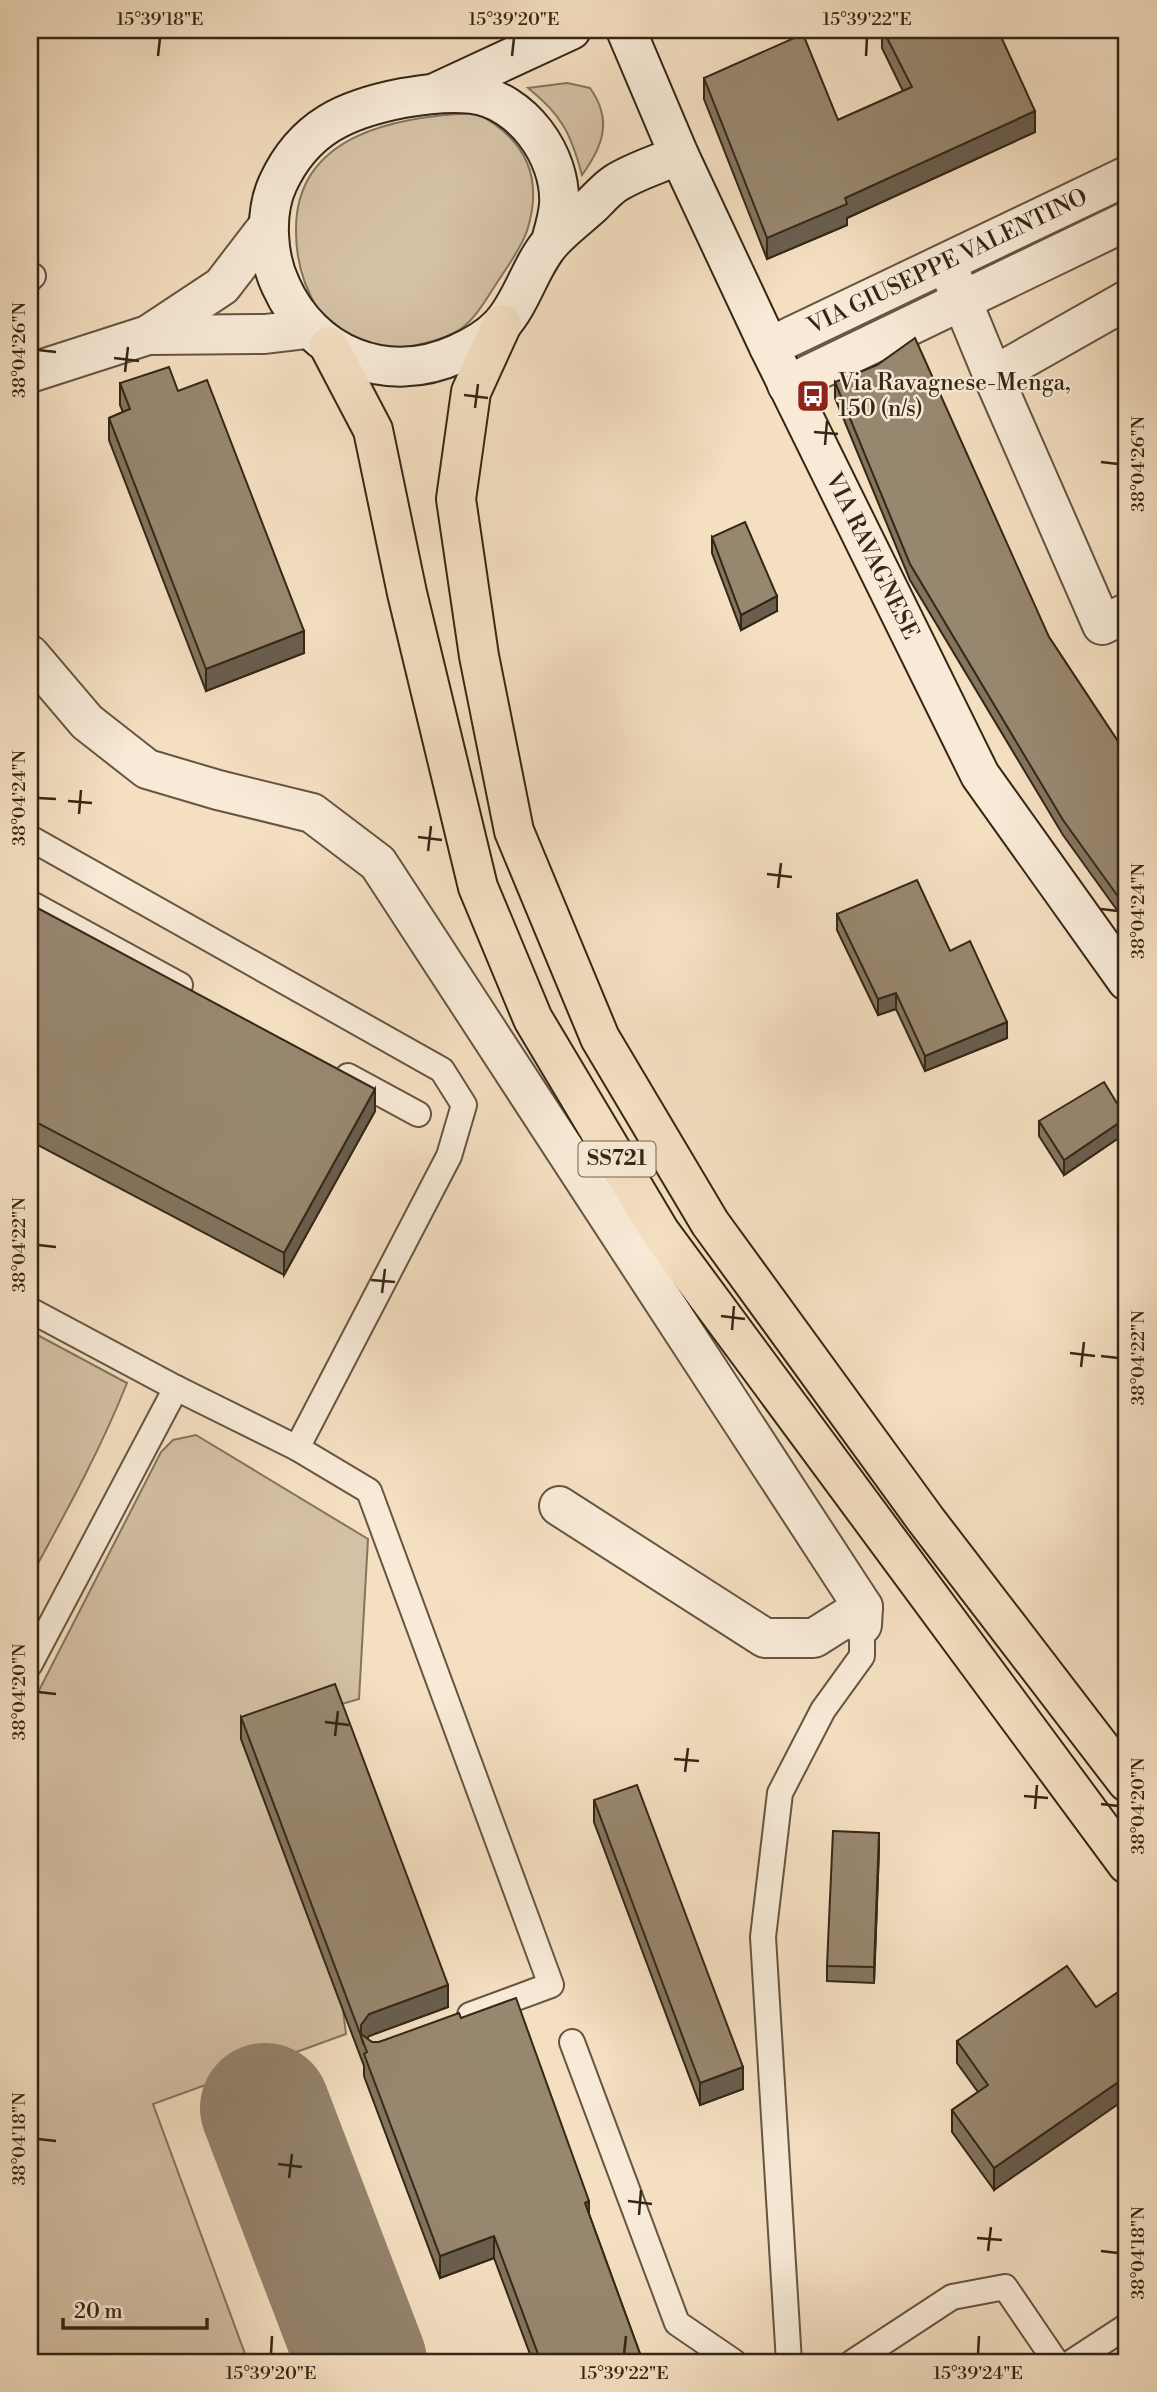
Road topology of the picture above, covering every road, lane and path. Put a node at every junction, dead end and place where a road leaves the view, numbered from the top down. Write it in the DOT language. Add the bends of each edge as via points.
graph roads {
  1 [pos="571,30"];
  2 [pos="626,30"];
  3 [pos="436,92"];
  4 [pos="679,155"];
  5 [pos="1127,176"];
  6 [pos="1127,221"];
  7 [pos="268,226"];
  8 [pos="551,242"];
  9 [pos="947,264"];
  10 [pos="1127,300"];
  11 [pos="962,301"];
  12 [pos="502,324"];
  13 [pos="148,335"];
  14 [pos="318,337"];
  15 [pos="769,347"];
  16 [pos="30,373"];
  17 [pos="993,376"];
  18 [pos="787,385"];
  19 [pos="1127,613"];
  20 [pos="30,655"];
  21 [pos="30,838"];
  22 [pos="30,903"];
  23 [pos="1127,981"];
  24 [pos="200,995"];
  25 [pos="333,1068"];
  26 [pos="418,1114"];
  27 [pos="30,1310"];
  28 [pos="176,1388"];
  29 [pos="297,1448"];
  30 [pos="559,1506"];
  31 [pos="862,1616"];
  32 [pos="30,1664"];
  33 [pos="1127,1782"];
  34 [pos="1127,1864"];
  35 [pos="450,2022"];
  36 [pos="572,2042"];
  37 [pos="1127,2326"];
  38 [pos="734,2362"];
  39 [pos="789,2362"];
  40 [pos="853,2362"];
  41 [pos="1056,2362"];
  42 [pos="1072,2362"];
  1 -- 3 [label="street"];
  2 -- 4 [label="street, VIA RAVAGNESE"];
  3 -- 7 [label="street" via="368,105 330,122 298,150 277,185"];
  3 -- 8 [label="street" via="493,100 537,134 556,179 559,204"];
  4 -- 8 [label="street" via="616,183"];
  4 -- 15 [label="street, VIA RAVAGNESE"];
  5 -- 9 [label="street, VIA GIUSEPPE VALENTINO"];
  6 -- 11 [label="street, VIA GIUSEPPE VALENTINO"];
  7 -- 13 [label="street" via="222,286"];
  7 -- 14 [label="street" via="272,268 290,307"];
  8 -- 12 [label="street"];
  9 -- 11 [label="street"];
  9 -- 15 [label="street, VIA GIUSEPPE VALENTINO"];
  10 -- 17 [label="street"];
  11 -- 17 [label="street"];
  11 -- 18 [label="street, VIA GIUSEPPE VALENTINO"];
  12 -- 14 [label="street" via="479,344 437,363 395,368 361,361"];
  12 -- 33 [label="highway, SS721" via="471,393 456,499 479,656 514,831 600,1038 710,1223 926,1520"];
  13 -- 14 [label="street"];
  13 -- 16 [label="street"];
  14 -- 34 [label="highway, SS721" via="373,430 478,887 533,1019 660,1232"];
  15 -- 18 [label="street, VIA RAVAGNESE"];
  17 -- 19 [label="street" via="1102,625"];
  18 -- 23 [label="street, VIA RAVAGNESE" via="979,775"];
  20 -- 31 [label="street" via="87,722 147,769 312,813 378,863"];
  21 -- 29 [label="lane" via="442,1070 464,1105 449,1156"];
  22 -- 24 [label="lane"];
  25 -- 26 [label="lane"];
  27 -- 28 [label="lane"];
  28 -- 29 [label="lane"];
  28 -- 32 [label="lane"];
  29 -- 35 [label="lane" via="369,1491 551,1985"];
  30 -- 31 [label="street" via="765,1638 814,1639"];
  31 -- 39 [label="lane" via="862,1656 823,1710 780,1793 763,1937"];
  36 -- 38 [label="lane" via="677,2323"];
  37 -- 42 [label="lane"];
  40 -- 41 [label="lane" via="952,2297 1004,2287"];
}
